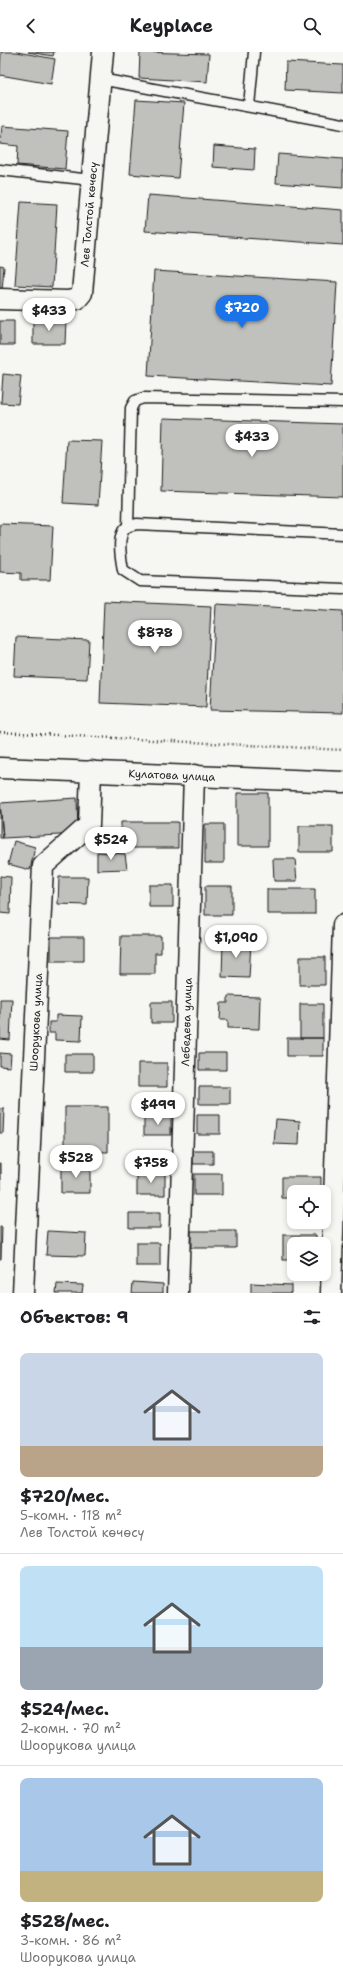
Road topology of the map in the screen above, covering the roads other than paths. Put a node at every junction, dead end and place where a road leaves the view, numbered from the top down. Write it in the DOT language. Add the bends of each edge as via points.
graph roads {
  1 [pos="103,52"];
  2 [pos="254,52"];
  3 [pos="100,79"];
  4 [pos="249,106"];
  5 [pos="343,124"];
  6 [pos="0,170"];
  7 [pos="92,180"];
  8 [pos="0,299"];
  9 [pos="343,402"];
  10 [pos="128,526"];
  11 [pos="343,534"];
  12 [pos="343,589"];
  13 [pos="0,768"];
  14 [pos="91,771"];
  15 [pos="194,775"];
  16 [pos="343,782"];
  17 [pos="343,925"];
  18 [pos="23,1293"];
  19 [pos="178,1293"];
  20 [pos="331,1293"];
  1 -- 3 [label="street, Лев Толстой көчөсү"];
  2 -- 4 [label="lane"];
  3 -- 4 [label="lane"];
  3 -- 7 [label="street, Лев Толстой көчөсү"];
  4 -- 5 [label="lane"];
  6 -- 7 [label="lane"];
  7 -- 8 [label="street, Лев Толстой көчөсү" via="82,293 77,299 68,301"];
  9 -- 10 [label="lane" via="143,398 135,401 131,408"];
  10 -- 11 [label="lane"];
  10 -- 12 [label="lane" via="122,532 123,570 140,582"];
  13 -- 14 [label="street, Кулатова улица"];
  14 -- 15 [label="street, Кулатова улица"];
  14 -- 18 [label="street, Шоорукова улица" via="89,825 43,866"];
  15 -- 16 [label="street, Кулатова улица"];
  15 -- 19 [label="street, Лебедева улица"];
  17 -- 20 [label="street"];
}
